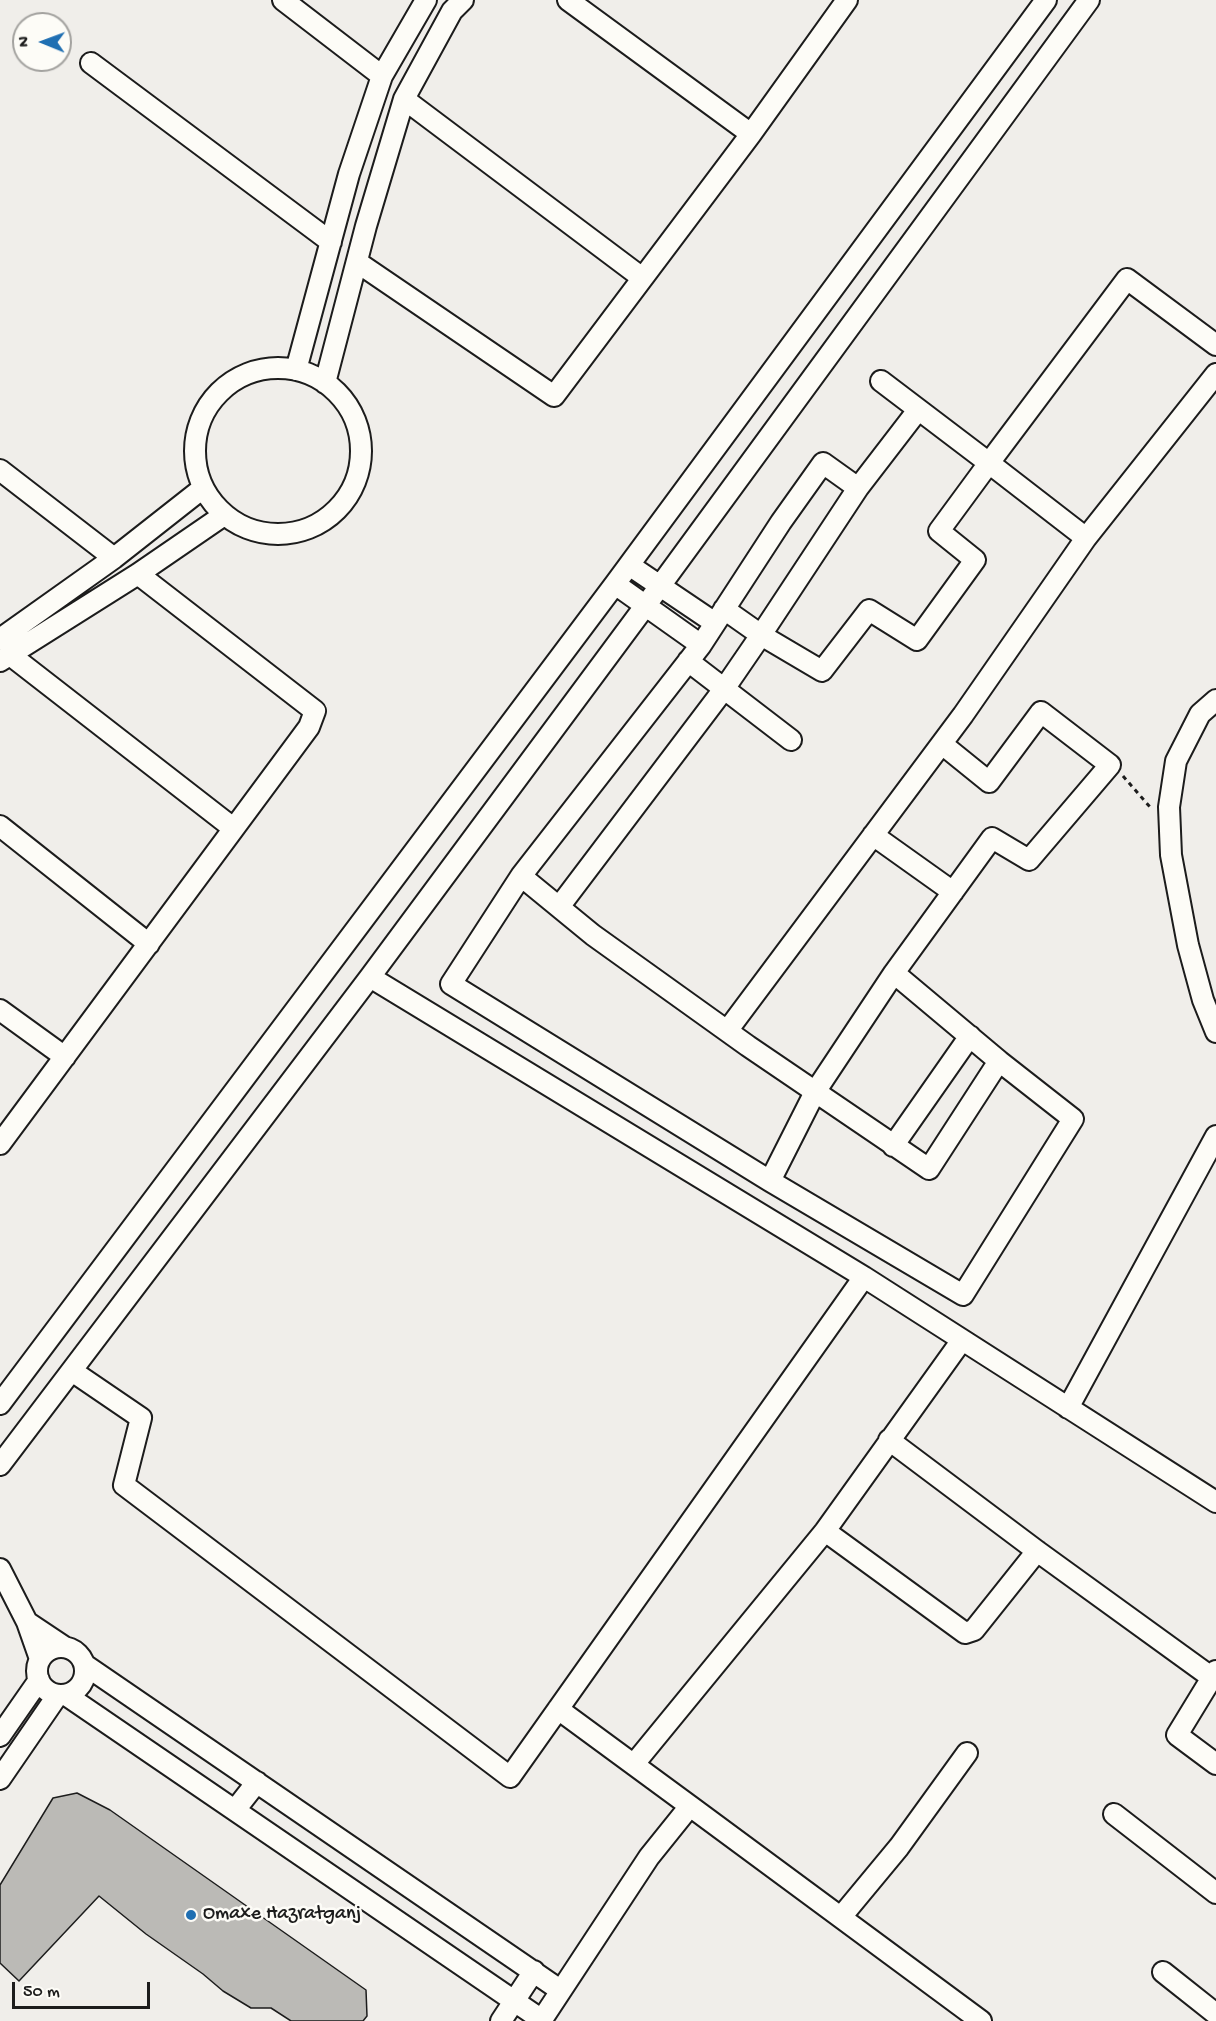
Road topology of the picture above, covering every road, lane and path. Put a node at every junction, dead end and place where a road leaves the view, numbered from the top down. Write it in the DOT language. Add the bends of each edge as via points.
graph roads {
  1 [pos="283,0"];
  2 [pos="426,0"];
  3 [pos="463,0"];
  4 [pos="568,0"];
  5 [pos="1046,0"];
  6 [pos="1089,0"];
  7 [pos="844,1"];
  8 [pos="91,63"];
  9 [pos="382,76"];
  10 [pos="404,99"];
  11 [pos="751,134"];
  12 [pos="331,242"];
  13 [pos="357,262"];
  14 [pos="641,277"];
  15 [pos="1216,345"];
  16 [pos="296,370"];
  17 [pos="1216,374"];
  18 [pos="881,381"];
  19 [pos="324,383"];
  20 [pos="918,410"];
  21 [pos="989,463"];
  22 [pos="0,470"];
  23 [pos="203,488"];
  24 [pos="858,488"];
  25 [pos="224,515"];
  26 [pos="1086,538"];
  27 [pos="114,558"];
  28 [pos="629,565"];
  29 [pos="138,574"];
  30 [pos="615,584"];
  31 [pos="660,586"];
  32 [pos="645,606"];
  33 [pos="720,616"];
  34 [pos="761,635"];
  35 [pos="701,645"];
  36 [pos="3,652"];
  37 [pos="688,661"];
  38 [pos="724,689"];
  39 [pos="1216,700"];
  40 [pos="791,740"];
  41 [pos="942,744"];
  42 [pos="1110,765"];
  43 [pos="0,826"];
  44 [pos="233,828"];
  45 [pos="1170,834"];
  46 [pos="873,835"];
  47 [pos="521,876"];
  48 [pos="953,892"];
  49 [pos="559,907"];
  50 [pos="149,944"];
  51 [pos="894,973"];
  52 [pos="370,977"];
  53 [pos="0,1010"];
  54 [pos="726,1031"];
  55 [pos="1216,1032"];
  56 [pos="970,1036"];
  57 [pos="65,1057"];
  58 [pos="999,1061"];
  59 [pos="815,1092"];
  60 [pos="1216,1136"];
  61 [pos="0,1144"];
  62 [pos="893,1146"];
  63 [pos="771,1181"];
  64 [pos="864,1277"];
  65 [pos="962,1340"];
  66 [pos="72,1371"];
  67 [pos="0,1404"];
  68 [pos="1068,1408"];
  69 [pos="889,1440"];
  70 [pos="0,1465"];
  71 [pos="1216,1502"];
  72 [pos="825,1531"];
  73 [pos="1037,1551"];
  74 [pos="0,1569"];
  75 [pos="27,1622"];
  76 [pos="63,1646"];
  77 [pos="40,1659"];
  78 [pos="85,1665"];
  79 [pos="1214,1674"];
  80 [pos="39,1680"];
  81 [pos="62,1695"];
  82 [pos="558,1709"];
  83 [pos="0,1736"];
  84 [pos="967,1753"];
  85 [pos="634,1764"];
  86 [pos="1216,1764"];
  87 [pos="0,1779"];
  88 [pos="256,1782"];
  89 [pos="690,1806"];
  90 [pos="235,1810"];
  91 [pos="1114,1814"];
  92 [pos="1216,1893"];
  93 [pos="841,1917"];
  94 [pos="534,1971"];
  95 [pos="1163,1972"];
  96 [pos="560,1990"];
  97 [pos="515,2001"];
  98 [pos="1216,2014"];
  99 [pos="541,2020"];
  100 [pos="501,2021"];
  101 [pos="981,2021"];
  1 -- 9 [label="street"];
  2 -- 9 [label="street"];
  3 -- 10 [label="street" via="452,11"];
  4 -- 11 [label="street"];
  5 -- 28 [label="street"];
  6 -- 31 [label="street"];
  7 -- 11 [label="street"];
  8 -- 12 [label="street"];
  9 -- 12 [label="street"];
  10 -- 13 [label="street"];
  10 -- 14 [label="street"];
  11 -- 14 [label="street"];
  12 -- 16 [label="street"];
  13 -- 14 [label="street" via="554,396"];
  13 -- 19 [label="street"];
  15 -- 21 [label="street" via="1127,279"];
  16 -- 19 [label="street"];
  16 -- 23 [label="street" via="263,368 239,377 218,392 203,413 195,437 195,463"];
  17 -- 26 [label="street"];
  18 -- 20 [label="street"];
  19 -- 25 [label="street" via="347,405 357,427 361,450 358,474 348,495 333,513 291,534 267,534 244,528"];
  20 -- 21 [label="street"];
  20 -- 24 [label="street"];
  21 -- 26 [label="street"];
  21 -- 34 [label="street" via="939,531 975,560 917,639 869,610 822,671"];
  22 -- 27 [label="street"];
  23 -- 25 [label="street"];
  23 -- 27 [label="street"];
  24 -- 33 [label="street" via="823,463"];
  24 -- 34 [label="street"];
  25 -- 29 [label="street"];
  26 -- 41 [label="street"];
  27 -- 36 [label="street"];
  28 -- 30 [label="street"];
  28 -- 31 [label="street"];
  29 -- 36 [label="street"];
  29 -- 44 [label="street" via="315,711 309,727"];
  30 -- 32 [label="street"];
  30 -- 67 [label="street"];
  31 -- 32 [label="street"];
  31 -- 33 [label="street"];
  32 -- 35 [label="street"];
  32 -- 52 [label="street"];
  33 -- 34 [label="street"];
  33 -- 35 [label="street"];
  34 -- 38 [label="street"];
  35 -- 37 [label="street"];
  36 -- 44 [label="street"];
  37 -- 38 [label="street"];
  37 -- 47 [label="street"];
  38 -- 40 [label="street"];
  38 -- 49 [label="street"];
  39 -- 45 [label="street" via="1200,714 1176,761 1169,807"];
  41 -- 42 [label="street" via="989,782 1041,712"];
  41 -- 46 [label="street"];
  42 -- 45 [label="path" via="1127,779"];
  42 -- 48 [label="street" via="1029,860 992,838"];
  43 -- 50 [label="street"];
  44 -- 50 [label="street"];
  45 -- 55 [label="street" via="1188,945"];
  46 -- 48 [label="street"];
  46 -- 54 [label="street"];
  47 -- 49 [label="street"];
  47 -- 63 [label="street" via="451,984"];
  48 -- 51 [label="street"];
  49 -- 54 [label="street"];
  50 -- 57 [label="street"];
  51 -- 56 [label="street"];
  51 -- 59 [label="street"];
  52 -- 64 [label="street"];
  52 -- 66 [label="street"];
  53 -- 57 [label="street"];
  54 -- 59 [label="street"];
  56 -- 58 [label="street"];
  56 -- 62 [label="street"];
  57 -- 61 [label="street"];
  58 -- 62 [label="street" via="929,1169"];
  58 -- 63 [label="street" via="1073,1119 963,1295"];
  59 -- 62 [label="street"];
  59 -- 63 [label="street"];
  60 -- 68 [label="street"];
  64 -- 65 [label="street"];
  64 -- 82 [label="street"];
  65 -- 68 [label="street"];
  65 -- 69 [label="street"];
  66 -- 70 [label="street"];
  66 -- 82 [label="street" via="141,1418 124,1485 510,1777"];
  68 -- 71 [label="street"];
  69 -- 72 [label="street"];
  69 -- 73 [label="street"];
  72 -- 73 [label="street" via="965,1633 974,1630"];
  72 -- 85 [label="street"];
  73 -- 79 [label="street"];
  74 -- 75 [label="street"];
  75 -- 76 [label="street"];
  75 -- 77 [label="street"];
  76 -- 77 [label="street" via="47,1650"];
  76 -- 78 [label="street" via="77,1652"];
  77 -- 80 [label="street"];
  78 -- 81 [label="street" via="79,1688"];
  78 -- 88 [label="street"];
  79 -- 86 [label="street" via="1177,1735"];
  80 -- 81 [label="street" via="43,1687"];
  80 -- 83 [label="street"];
  81 -- 87 [label="street"];
  81 -- 90 [label="street"];
  82 -- 85 [label="street"];
  84 -- 93 [label="street" via="899,1847"];
  85 -- 89 [label="street"];
  88 -- 90 [label="street"];
  88 -- 94 [label="street"];
  89 -- 93 [label="street"];
  89 -- 96 [label="street" via="649,1857"];
  90 -- 97 [label="street"];
  91 -- 92 [label="street"];
  93 -- 101 [label="street"];
  94 -- 96 [label="street"];
  94 -- 97 [label="street"];
  95 -- 98 [label="street"];
  96 -- 99 [label="street"];
  97 -- 99 [label="street"];
  97 -- 100 [label="street"];
}
